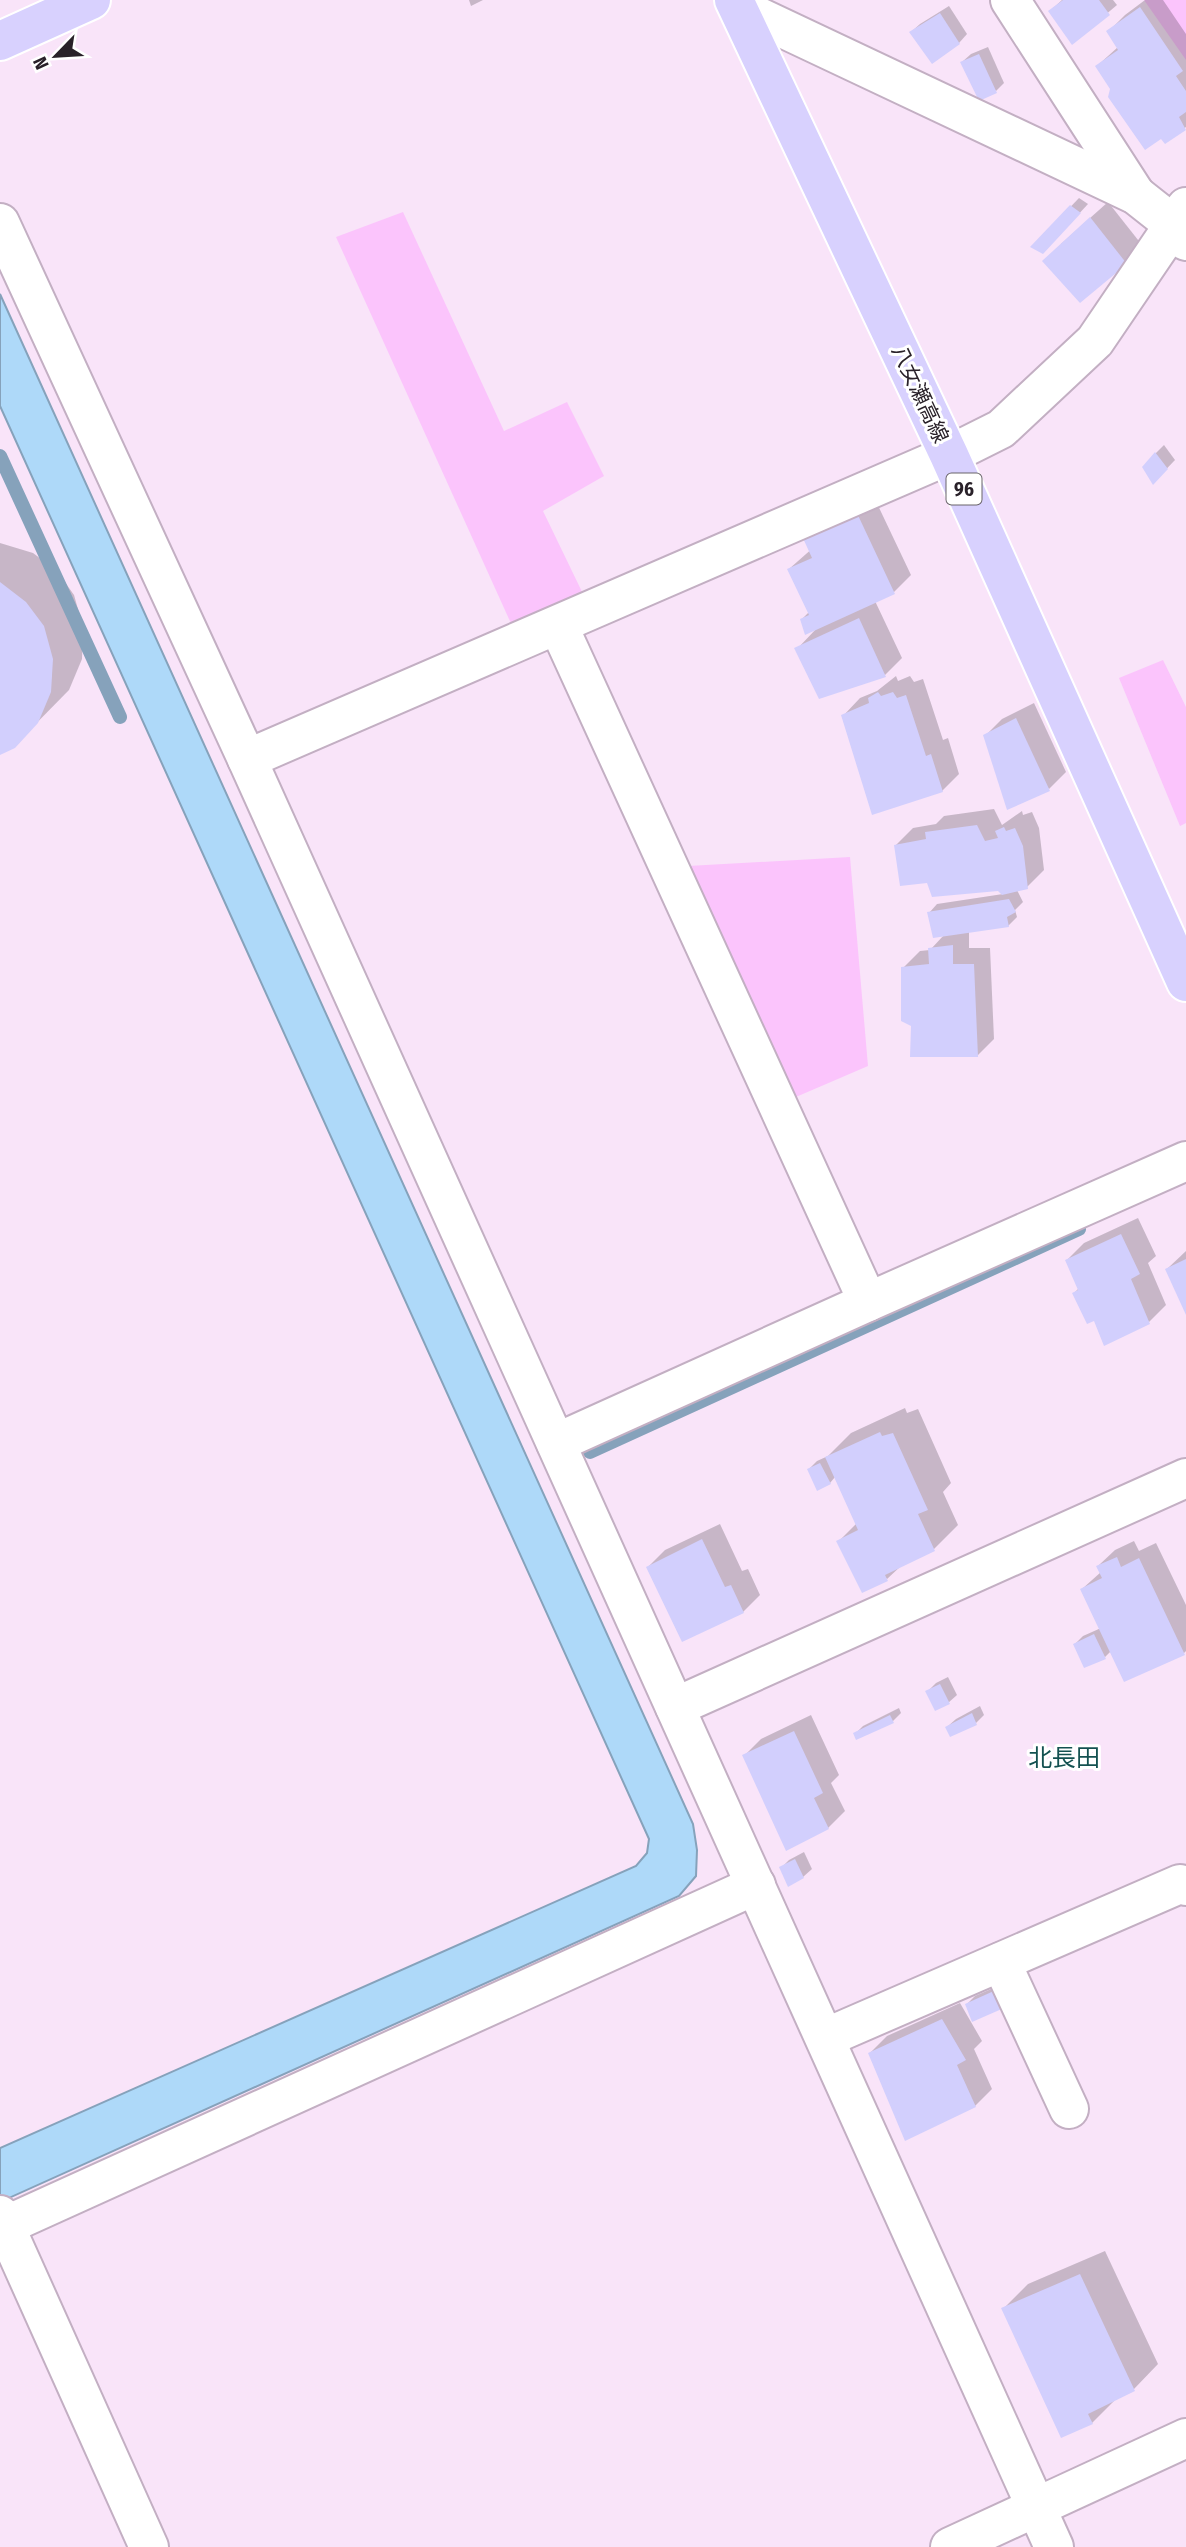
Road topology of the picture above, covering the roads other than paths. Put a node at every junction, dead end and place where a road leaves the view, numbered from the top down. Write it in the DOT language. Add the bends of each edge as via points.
graph roads {
  1 [pos="92,0"];
  2 [pos="1010,0"];
  3 [pos="737,4"];
  4 [pos="0,41"];
  5 [pos="1136,195"];
  6 [pos="0,223"];
  7 [pos="1182,224"];
  8 [pos="949,455"];
  9 [pos="558,625"];
  10 [pos="247,760"];
  11 [pos="1186,982"];
  12 [pos="1186,1161"];
  13 [pos="868,1302"];
  14 [pos="556,1443"];
  15 [pos="1186,1478"];
  16 [pos="675,1707"];
  17 [pos="756,1885"];
  18 [pos="1186,1886"];
  19 [pos="1001,1962"];
  20 [pos="825,2038"];
  21 [pos="1069,2109"];
  22 [pos="2,2223"];
  23 [pos="1186,2438"];
  24 [pos="1037,2508"];
  25 [pos="149,2547"];
  26 [pos="950,2547"];
  27 [pos="1054,2547"];
  1 -- 4 [label="main road"];
  2 -- 5 [label="street"];
  3 -- 5 [label="street"];
  3 -- 8 [label="main road, 八女瀬高線 / 96"];
  5 -- 7 [label="street"];
  6 -- 10 [label="street"];
  7 -- 8 [label="street" via="1096,341 1001,429"];
  8 -- 9 [label="street"];
  8 -- 11 [label="main road, 八女瀬高線 / 96"];
  9 -- 10 [label="street"];
  9 -- 13 [label="street"];
  10 -- 14 [label="street"];
  12 -- 13 [label="street"];
  13 -- 14 [label="street"];
  14 -- 16 [label="street"];
  15 -- 16 [label="street"];
  16 -- 17 [label="street"];
  17 -- 20 [label="street"];
  17 -- 22 [label="street"];
  18 -- 19 [label="street" via="1180,1884"];
  19 -- 20 [label="street"];
  19 -- 21 [label="street"];
  20 -- 24 [label="street"];
  22 -- 25 [label="street"];
  23 -- 24 [label="street"];
  24 -- 26 [label="street"];
  24 -- 27 [label="street"];
}
